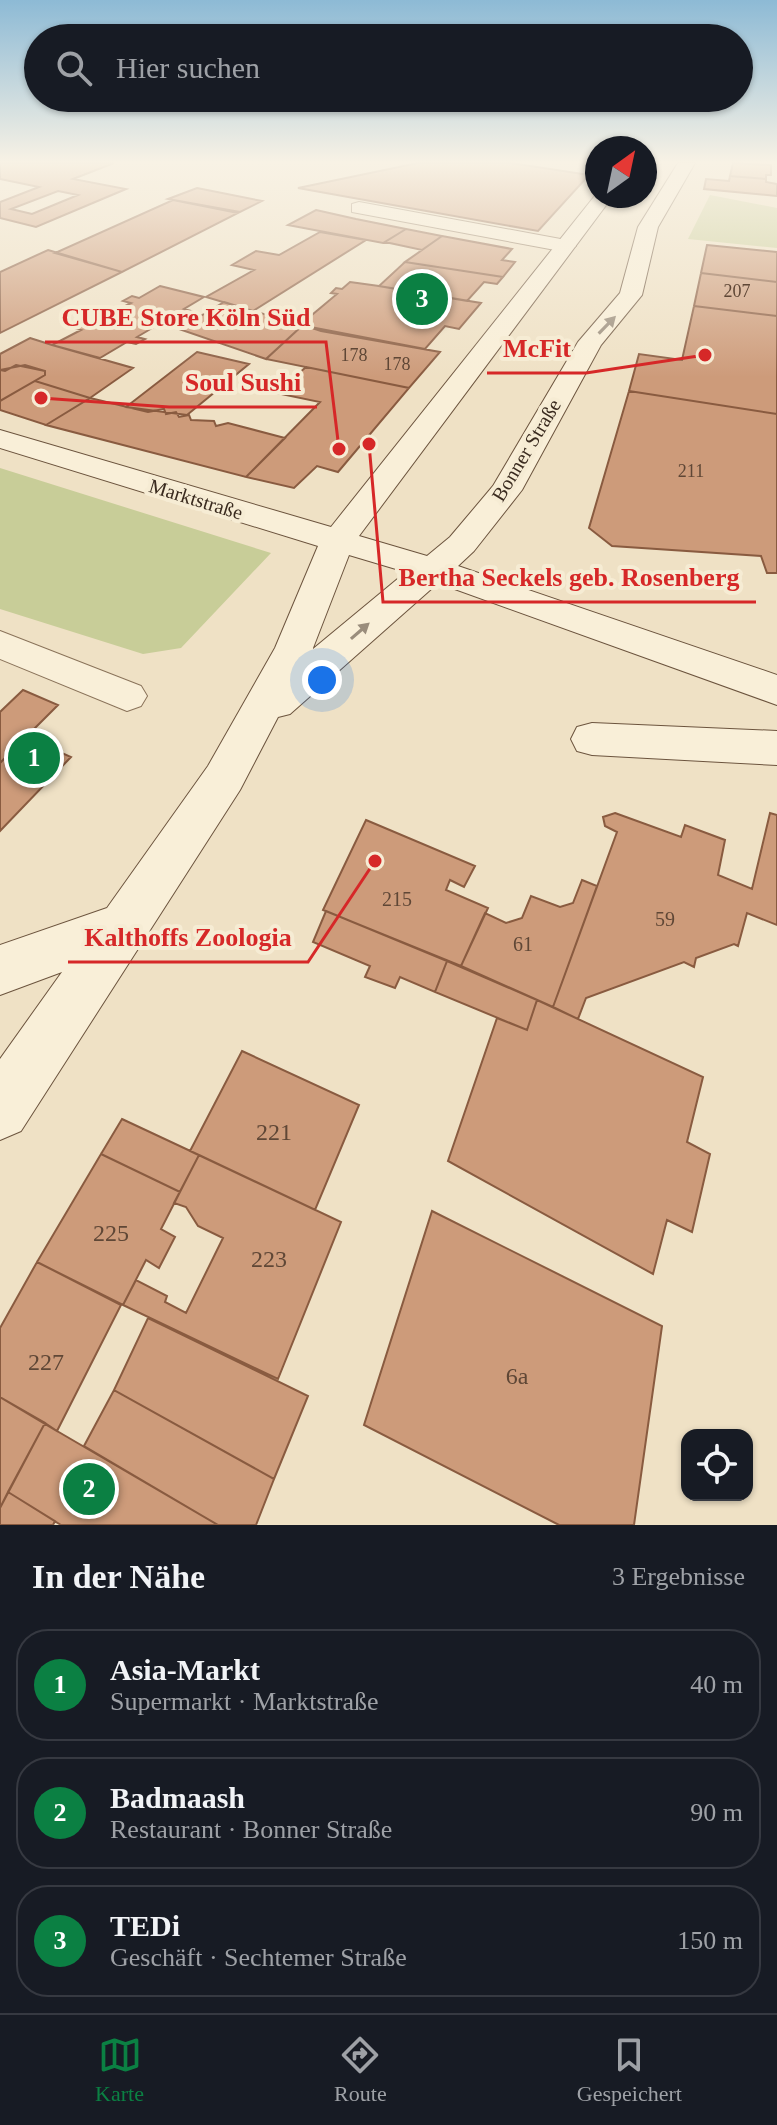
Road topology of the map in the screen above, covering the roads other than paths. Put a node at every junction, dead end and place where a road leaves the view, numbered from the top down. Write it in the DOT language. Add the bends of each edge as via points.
graph roads {
  1 [pos="502,234"];
  2 [pos="575,234"];
  3 [pos="646,234"];
  4 [pos="566,246"];
  5 [pos="0,439"];
  6 [pos="337,542"];
  7 [pos="433,569"];
  8 [pos="0,644"];
  9 [pos="777,690"];
  10 [pos="127,696"];
  11 [pos="258,718"];
  12 [pos="592,739"];
  13 [pos="777,748"];
  14 [pos="126,925"];
  15 [pos="0,970"];
  16 [pos="0,1110"];
  1 -- 4 [label="main road"];
  2 -- 4 [label="main road, Bonner Straße"];
  7 -- 3 [label="main road, Bonner Straße, one-way" via="462,544 506,490 590,342 631,295"];
  4 -- 6 [label="main road, Bonner Straße"];
  5 -- 6 [label="main road, Marktstraße"];
  6 -- 7 [label="main road, Marktstraße"];
  6 -- 11 [label="main road, Bonner Straße" via="294,648"];
  7 -- 9 [label="main road, Marktstraße"];
  11 -- 7 [label="main road, Bonner Straße, one-way"];
  8 -- 10 [label="main road"];
  11 -- 14 [label="main road, Bonner Straße"];
  12 -- 13 [label="main road"];
  14 -- 15 [label="main road"];
  14 -- 16 [label="main road, Bonner Straße"];
}
